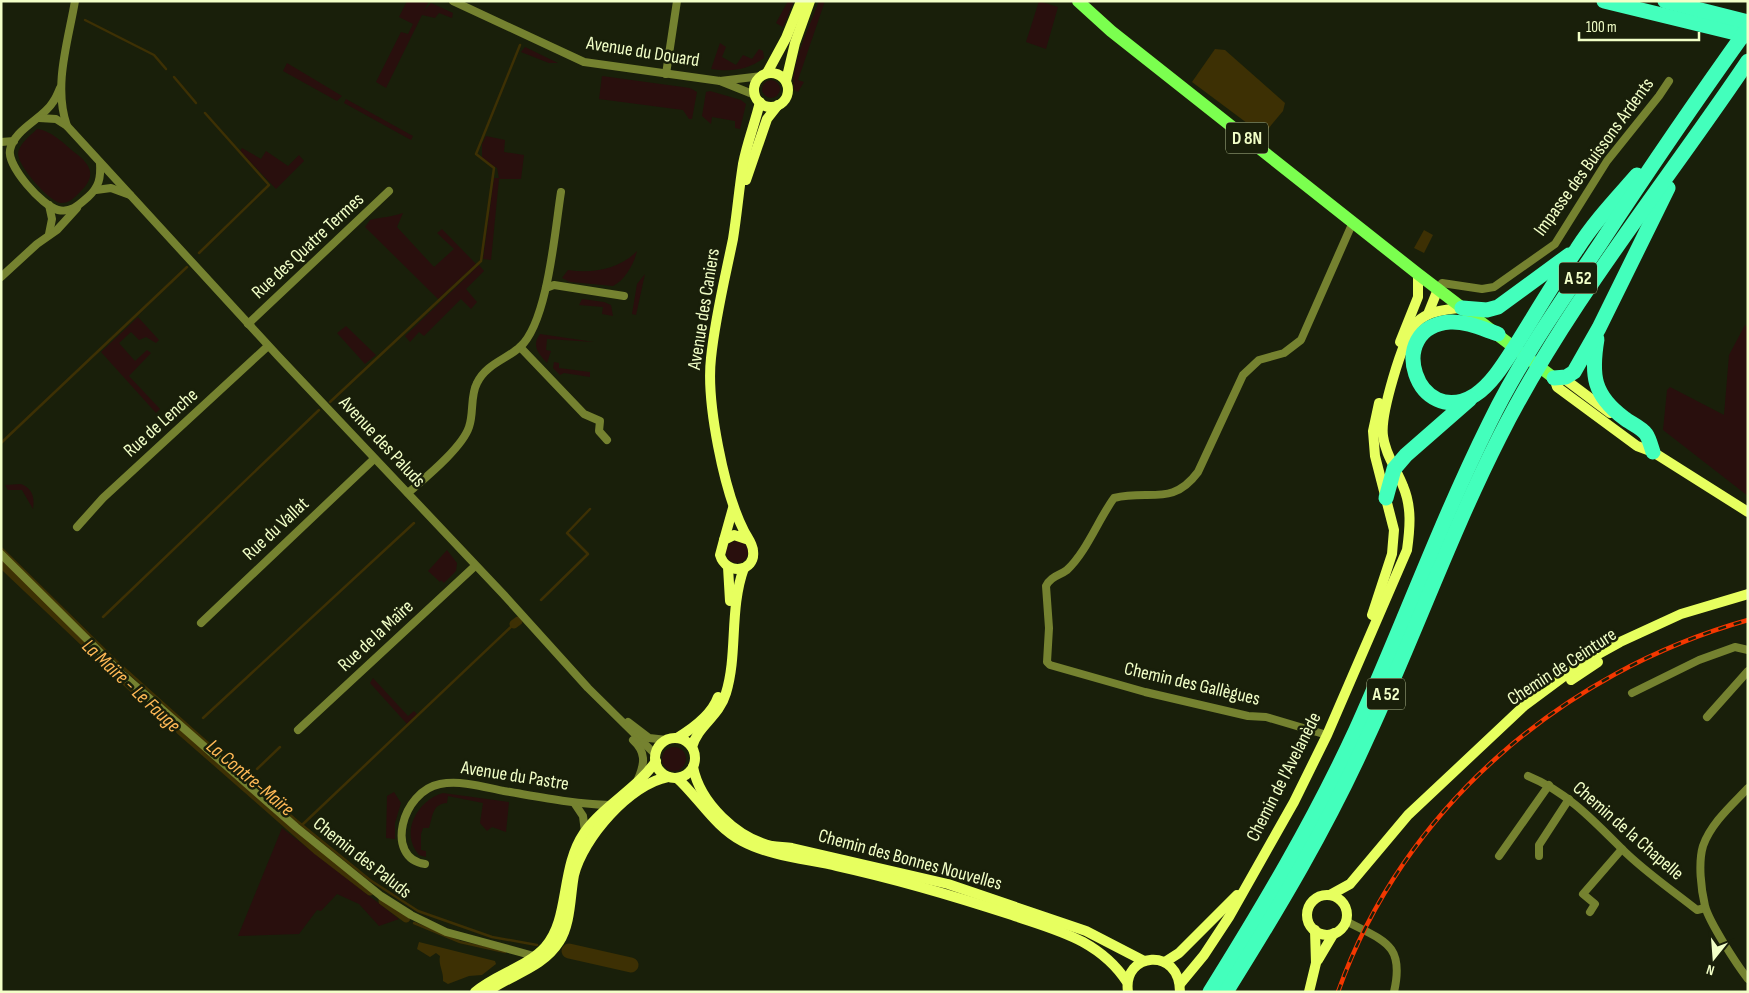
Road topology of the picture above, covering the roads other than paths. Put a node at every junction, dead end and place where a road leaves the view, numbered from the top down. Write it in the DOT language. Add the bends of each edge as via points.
graph roads {
  1 [pos="75,1"];
  2 [pos="453,1"];
  3 [pos="677,1"];
  4 [pos="801,1"];
  5 [pos="810,1"];
  6 [pos="1078,1"];
  7 [pos="1604,1"];
  8 [pos="1665,1"];
  9 [pos="1748,22"];
  10 [pos="1748,28"];
  11 [pos="1748,36"];
  12 [pos="1748,61"];
  13 [pos="666,74"];
  14 [pos="764,75"];
  15 [pos="720,81"];
  16 [pos="786,81"];
  17 [pos="1669,81"];
  18 [pos="60,88"];
  19 [pos="758,99"];
  20 [pos="778,105"];
  21 [pos="39,118"];
  22 [pos="67,126"];
  23 [pos="1671,137"];
  24 [pos="14,141"];
  25 [pos="1,142"];
  26 [pos="1688,146"];
  27 [pos="1,148"];
  28 [pos="10,156"];
  29 [pos="100,163"];
  30 [pos="96,190"];
  31 [pos="389,191"];
  32 [pos="561,192"];
  33 [pos="130,195"];
  34 [pos="49,205"];
  35 [pos="739,205"];
  36 [pos="77,208"];
  37 [pos="1353,222"];
  38 [pos="49,234"];
  39 [pos="1576,249"];
  40 [pos="1418,274"];
  41 [pos="1,277"];
  42 [pos="546,288"];
  43 [pos="1438,289"];
  44 [pos="624,296"];
  45 [pos="1418,297"];
  46 [pos="1462,308"];
  47 [pos="1428,314"];
  48 [pos="248,324"];
  49 [pos="1599,328"];
  50 [pos="1498,334"];
  51 [pos="268,346"];
  52 [pos="520,347"];
  53 [pos="1554,378"];
  54 [pos="1475,395"];
  55 [pos="607,440"];
  56 [pos="1653,452"];
  57 [pos="374,459"];
  58 [pos="1394,469"];
  59 [pos="408,493"];
  60 [pos="1386,498"];
  61 [pos="733,507"];
  62 [pos="1748,512"];
  63 [pos="77,526"];
  64 [pos="724,540"];
  65 [pos="749,540"];
  66 [pos="1,554"];
  67 [pos="475,566"];
  68 [pos="728,567"];
  69 [pos="744,568"];
  70 [pos="1748,594"];
  71 [pos="1748,601"];
  72 [pos="201,623"];
  73 [pos="1748,650"];
  74 [pos="1748,671"];
  75 [pos="1350,678"];
  76 [pos="1632,693"];
  77 [pos="611,712"];
  78 [pos="1707,717"];
  79 [pos="1508,723"];
  80 [pos="298,730"];
  81 [pos="1327,735"];
  82 [pos="672,739"];
  83 [pos="692,747"];
  84 [pos="656,758"];
  85 [pos="693,767"];
  86 [pos="1528,776"];
  87 [pos="672,777"];
  88 [pos="636,783"];
  89 [pos="1549,785"];
  90 [pos="1748,788"];
  91 [pos="1569,799"];
  92 [pos="575,804"];
  93 [pos="610,805"];
  94 [pos="585,832"];
  95 [pos="1622,849"];
  96 [pos="1499,856"];
  97 [pos="1539,856"];
  98 [pos="425,864"];
  99 [pos="1350,884"];
  100 [pos="1244,890"];
  101 [pos="1330,895"];
  102 [pos="1346,907"];
  103 [pos="1705,908"];
  104 [pos="1590,912"];
  105 [pos="1346,921"];
  106 [pos="1315,930"];
  107 [pos="1334,933"];
  108 [pos="534,956"];
  109 [pos="1144,961"];
  110 [pos="1165,962"];
  111 [pos="1316,963"];
  112 [pos="1747,974"];
  113 [pos="1128,987"];
  114 [pos="1180,988"];
  115 [pos="475,992"];
  116 [pos="487,992"];
  117 [pos="1210,992"];
  118 [pos="1226,992"];
  119 [pos="1309,992"];
  120 [pos="1394,992"];
  1 -- 18 [label="street, Avenue des Paluds"];
  2 -- 13 [label="street, Avenue du Douard" via="584,62"];
  3 -- 13 [label="street"];
  4 -- 14 [label="street" via="786,38"];
  5 -- 16 [label="street"];
  6 -- 37 [label="main road, D 8N" via="1111,31"];
  7 -- 11 [label="highway"];
  8 -- 9 [label="highway"];
  10 -- 23 [label="highway, A 52"];
  12 -- 26 [label="highway, A 52"];
  13 -- 15 [label="street, Avenue du Douard"];
  14 -- 15 [label="street, Avenue du Douard"];
  14 -- 16 [label="street" via="777,74"];
  14 -- 19 [label="street" via="755,84"];
  15 -- 19 [label="street, Avenue du Douard"];
  16 -- 20 [label="street" via="786,98"];
  17 -- 43 [label="street, Impasse des Buissons Ardents" via="1607,161 1555,244 1494,287 1482,289 1442,283"];
  18 -- 21 [label="street, Avenue des Paluds" via="53,103"];
  18 -- 22 [label="street, Avenue des Paluds"];
  19 -- 20 [label="street" via="768,106"];
  19 -- 35 [label="street, Avenue des Caniers" via="743,163"];
  20 -- 35 [label="street, Avenue des Caniers" via="767,119"];
  21 -- 22 [label="street, Avenue des Paluds" via="56,119"];
  21 -- 24 [label="street, Avenue des Paluds"];
  22 -- 29 [label="street, Avenue des Paluds"];
  23 -- 39 [label="highway"];
  23 -- 117 [label="highway, A 52" via="1539,336 1490,421 1329,785 1288,864"];
  24 -- 25 [label="street"];
  24 -- 28 [label="street"];
  26 -- 49 [label="highway"];
  26 -- 118 [label="highway, A 52" via="1575,308 1522,395 1478,482 1343,790 1304,865"];
  27 -- 28 [label="street"];
  28 -- 34 [label="street" via="17,173"];
  29 -- 30 [label="street" via="100,182"];
  29 -- 33 [label="street, Avenue des Paluds"];
  30 -- 33 [label="street" via="111,188"];
  30 -- 36 [label="street"];
  31 -- 48 [label="street, Rue des Quatre Termes"];
  32 -- 42 [label="street"];
  33 -- 48 [label="street, Avenue des Paluds"];
  34 -- 36 [label="street" via="58,210"];
  34 -- 38 [label="street" via="52,219"];
  35 -- 61 [label="street, Avenue des Caniers" via="711,358 715,425"];
  36 -- 38 [label="street" via="57,230"];
  37 -- 40 [label="main road, D 8N"];
  37 -- 81 [label="street, Chemin des Gallègues" via="1302,340 1284,353 1259,360 1243,375 1198,472 1190,482 1173,494 1114,498 1070,565 1049,580 1046,586 1047,662 1050,665 1145,692 1238,714 1266,717"];
  38 -- 41 [label="street"];
  39 -- 46 [label="highway" via="1498,307 1487,310"];
  39 -- 54 [label="highway" via="1506,360"];
  40 -- 43 [label="main road, D 8N"];
  40 -- 45 [label="street, Chemin de l'Avelanède"];
  42 -- 44 [label="street" via="554,285"];
  42 -- 52 [label="street" via="538,320"];
  43 -- 45 [label="street"];
  43 -- 46 [label="main road, D 8N"];
  43 -- 47 [label="street, Chemin de l'Avelanède"];
  45 -- 60 [label="street, Chemin de l'Avelanède" via="1381,397 1373,431 1375,456"];
  46 -- 47 [label="street"];
  46 -- 50 [label="main road, D 8N"];
  47 -- 58 [label="street, Chemin de l'Avelanède" via="1416,323 1408,337 1385,402 1383,436"];
  48 -- 51 [label="street, Avenue des Paluds"];
  49 -- 53 [label="highway" via="1574,372 1566,378"];
  49 -- 56 [label="highway" via="1593,363 1594,379 1600,394 1621,416 1646,434"];
  50 -- 53 [label="main road, D 8N"];
  50 -- 54 [label="highway" via="1452,322 1439,324 1425,333 1413,352 1414,374 1428,394 1446,402"];
  51 -- 57 [label="street, Avenue des Paluds"];
  51 -- 63 [label="street, Rue de Lenche" via="103,498"];
  52 -- 55 [label="street" via="584,414 600,421 599,431"];
  52 -- 59 [label="street" via="501,358 477,382 466,436"];
  53 -- 56 [label="street, D 8N" via="1566,380 1642,438"];
  54 -- 58 [label="highway"];
  56 -- 62 [label="street, D 8N"];
  57 -- 59 [label="street, Avenue des Paluds"];
  57 -- 72 [label="street, Rue du Vallat"];
  58 -- 60 [label="highway"];
  58 -- 75 [label="street, Chemin de l'Avelanède" via="1404,486 1408,504 1410,520 1406,550"];
  59 -- 67 [label="street, Avenue des Paluds"];
  60 -- 75 [label="street, Chemin de l'Avelanède" via="1394,530 1392,554"];
  61 -- 64 [label="street, Avenue des Caniers"];
  61 -- 65 [label="street, Avenue des Caniers"];
  64 -- 65 [label="street" via="734,536"];
  64 -- 68 [label="street" via="720,555"];
  65 -- 69 [label="street" via="754,554"];
  66 -- 108 [label="street, Chemin des Paluds" via="123,676 296,827 382,896 446,932"];
  67 -- 77 [label="street, Avenue des Paluds"];
  67 -- 80 [label="street, Rue de la Maïre"];
  68 -- 69 [label="street"];
  68 -- 82 [label="street" via="731,596 721,687 713,708 691,729"];
  69 -- 83 [label="street" via="736,596 727,691 717,713 695,736"];
  70 -- 79 [label="street, Chemin de Ceinture" via="1680,614 1620,642 1582,663 1524,706"];
  71 -- 79 [label="street, Chemin de Ceinture" via="1683,620 1626,646 1586,669"];
  73 -- 76 [label="street" via="1735,647 1708,657"];
  74 -- 78 [label="street"];
  75 -- 81 [label="street, Chemin de l'Avelanède"];
  77 -- 82 [label="street, Avenue des Paluds" via="649,738"];
  77 -- 84 [label="street, Avenue des Paluds"];
  77 -- 88 [label="street, Avenue des Paluds" via="643,753 644,764"];
  79 -- 99 [label="street, Chemin de Ceinture" via="1408,815"];
  81 -- 100 [label="street, Chemin de l'Avelanède" via="1294,802"];
  82 -- 83 [label="street" via="685,741"];
  82 -- 84 [label="street" via="660,745"];
  83 -- 85 [label="street"];
  84 -- 87 [label="street" via="659,770"];
  84 -- 88 [label="street"];
  85 -- 87 [label="street" via="686,775"];
  85 -- 109 [label="street, Chemin des Bonnes Nouvelles" via="699,788 723,817 746,836 772,846 948,884 1086,931"];
  86 -- 89 [label="street, Chemin de la Chapelle"];
  87 -- 113 [label="street, Chemin des Bonnes Nouvelles" via="693,792 718,822 743,842 770,852 915,885 1049,928 1082,942 1105,957 1120,971"];
  87 -- 116 [label="street" via="654,779 640,788 604,821 585,846 575,874 565,928 557,945 539,962"];
  88 -- 93 [label="street"];
  89 -- 91 [label="street, Chemin de la Chapelle"];
  89 -- 96 [label="street"];
  90 -- 103 [label="street" via="1718,821 1703,846 1701,875"];
  91 -- 95 [label="street, Chemin de la Chapelle"];
  91 -- 97 [label="street" via="1539,845"];
  92 -- 93 [label="street, Avenue du Pastre"];
  92 -- 94 [label="street" via="583,816"];
  92 -- 98 [label="street, Avenue du Pastre" via="453,782 426,788 413,799 404,815 402,829 407,854 414,861"];
  93 -- 94 [label="street"];
  94 -- 108 [label="street" via="568,865 557,928 545,948"];
  95 -- 103 [label="street, Chemin de la Chapelle" via="1697,910"];
  95 -- 104 [label="street" via="1583,894 1595,904"];
  99 -- 101 [label="street, Chemin de Ceinture"];
  99 -- 102 [label="street"];
  100 -- 110 [label="street" via="1179,953"];
  100 -- 114 [label="street" via="1229,918"];
  101 -- 102 [label="street"];
  101 -- 106 [label="street" via="1318,897 1309,906 1308,919"];
  102 -- 105 [label="street"];
  103 -- 112 [label="street"];
  105 -- 107 [label="street" via="1343,928"];
  105 -- 120 [label="street" via="1392,948 1398,959"];
  106 -- 107 [label="street"];
  106 -- 111 [label="street"];
  107 -- 111 [label="street"];
  108 -- 115 [label="street"];
  109 -- 110 [label="street"];
  109 -- 113 [label="street" via="1136,966"];
  110 -- 114 [label="street" via="1176,971"];
  111 -- 119 [label="street"];
}
